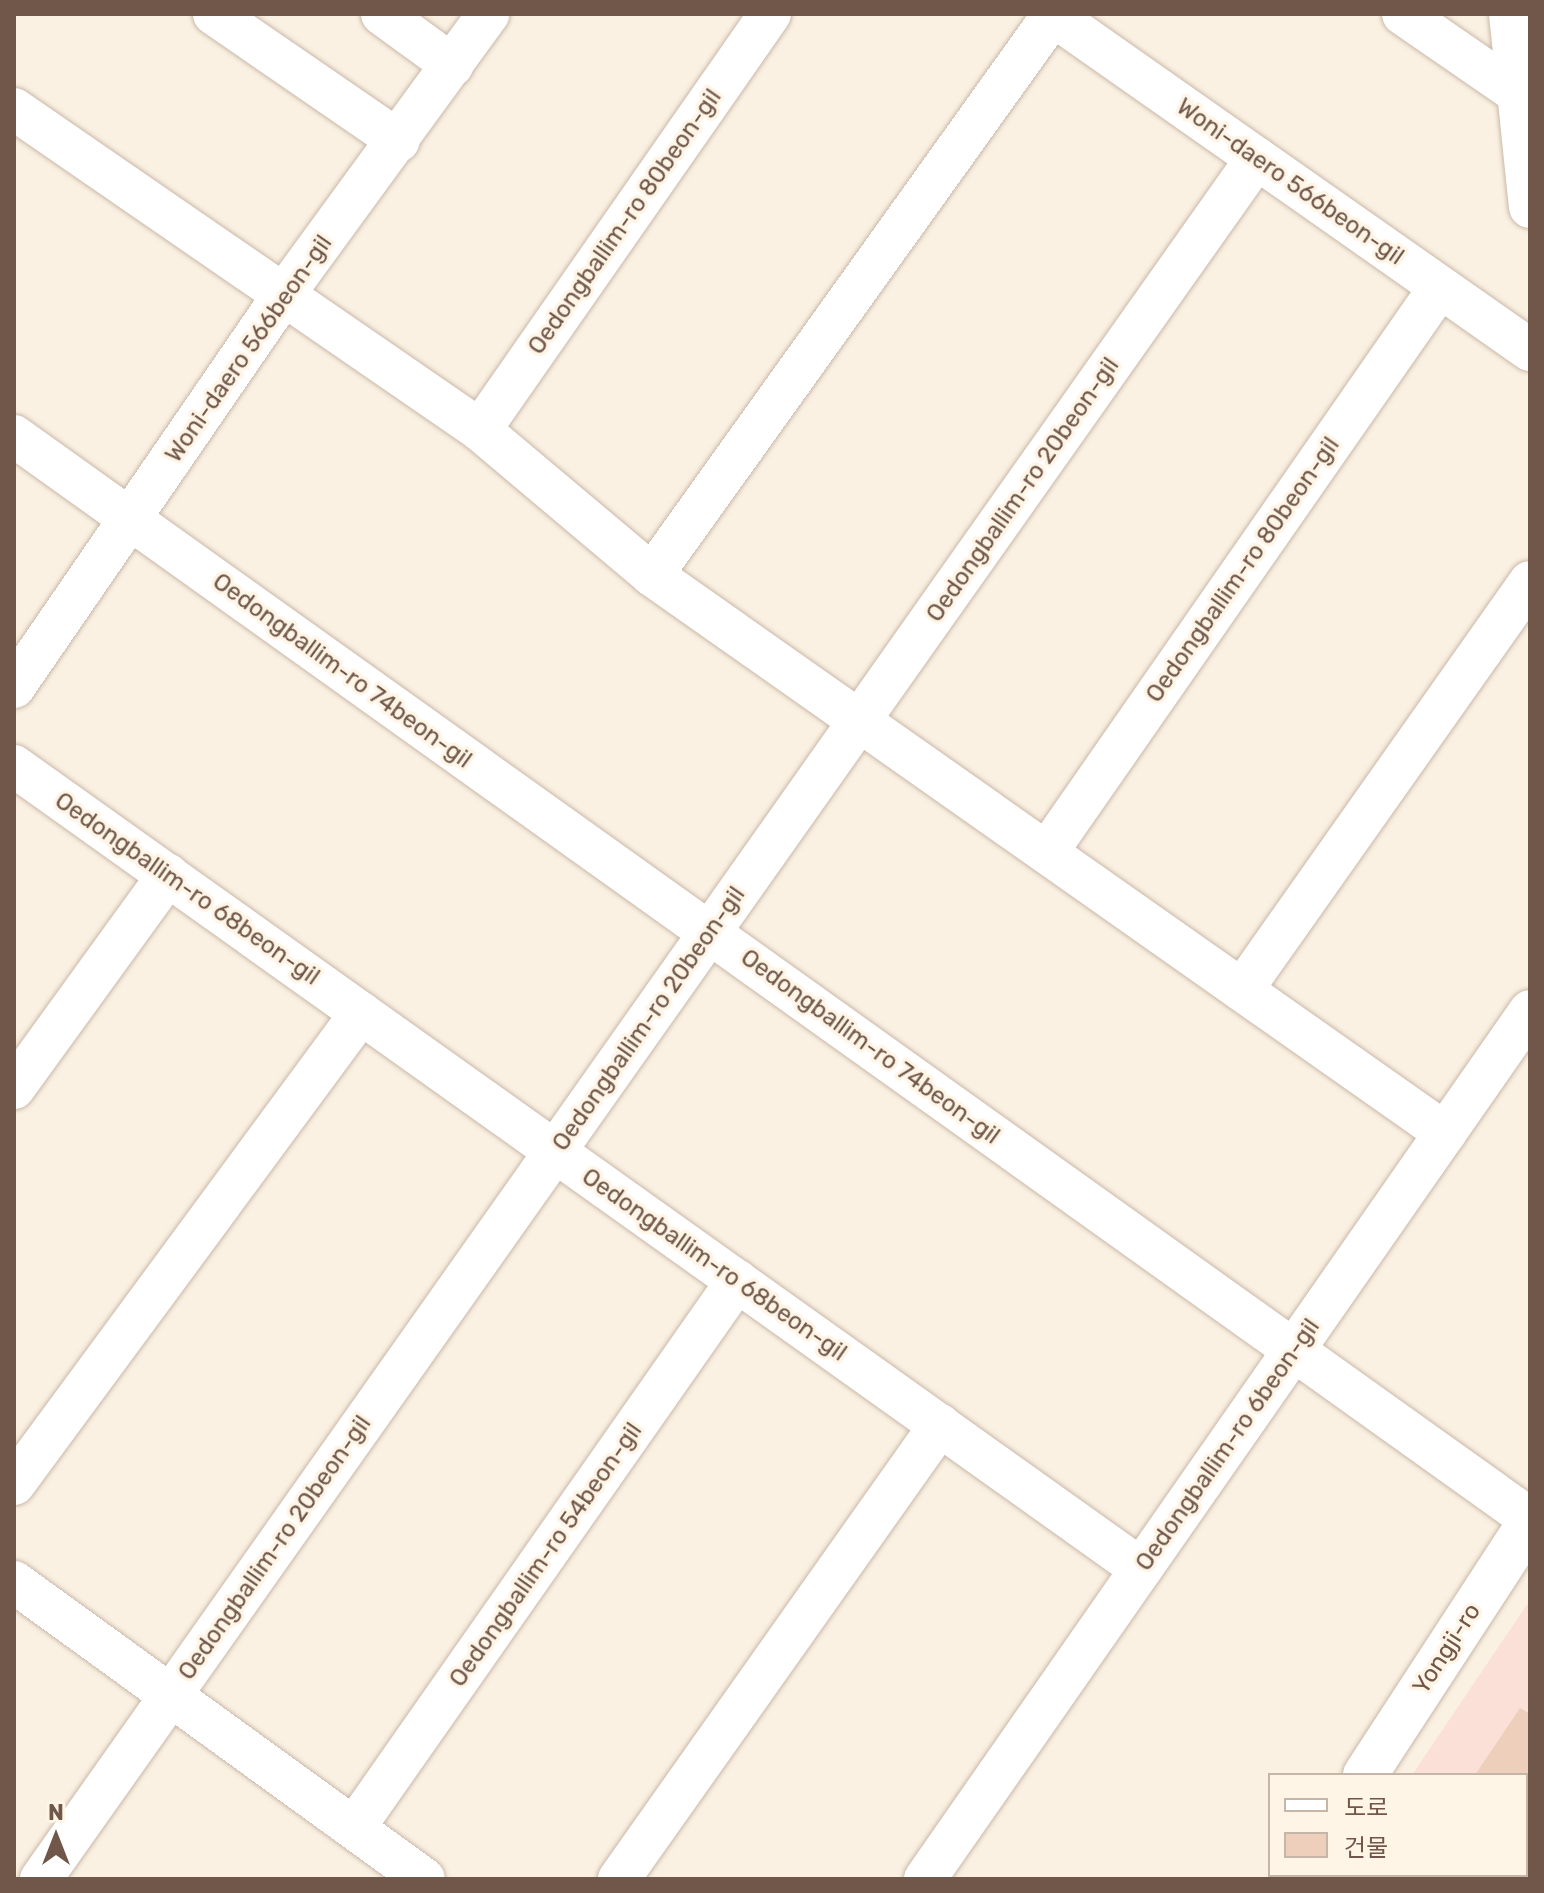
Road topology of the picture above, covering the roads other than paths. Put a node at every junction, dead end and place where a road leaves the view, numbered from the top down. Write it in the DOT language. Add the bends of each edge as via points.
graph roads {
  1 [pos="214,14"];
  2 [pos="382,14"];
  3 [pos="770,14"];
  4 [pos="1403,14"];
  5 [pos="1510,14"];
  6 [pos="1052,15"];
  7 [pos="481,19"];
  8 [pos="452,65"];
  9 [pos="1519,94"];
  10 [pos="14,109"];
  11 [pos="399,141"];
  12 [pos="1257,158"];
  13 [pos="1530,199"];
  14 [pos="1440,287"];
  15 [pos="282,297"];
  16 [pos="1530,350"];
  17 [pos="480,430"];
  18 [pos="14,436"];
  19 [pos="132,520"];
  20 [pos="652,575"];
  21 [pos="1530,582"];
  22 [pos="14,687"];
  23 [pos="860,721"];
  24 [pos="14,766"];
  25 [pos="1047,852"];
  26 [pos="168,875"];
  27 [pos="710,933"];
  28 [pos="1242,990"];
  29 [pos="1530,1011"];
  30 [pos="361,1013"];
  31 [pos="14,1088"];
  32 [pos="1445,1133"];
  33 [pos="555,1152"];
  34 [pos="737,1281"];
  35 [pos="1294,1350"];
  36 [pos="940,1425"];
  37 [pos="14,1484"];
  38 [pos="1530,1520"];
  39 [pos="1141,1569"];
  40 [pos="14,1582"];
  41 [pos="171,1695"];
  42 [pos="1366,1773"];
  43 [pos="354,1828"];
  44 [pos="36,1873"];
  45 [pos="424,1879"];
  46 [pos="619,1879"];
  47 [pos="925,1879"];
  1 -- 11 [label="street"];
  2 -- 8 [label="street"];
  3 -- 17 [label="street, Oedongballim-ro 80beon-gil"];
  4 -- 9 [label="street"];
  5 -- 9 [label="street"];
  6 -- 12 [label="street, Woni-daero 566beon-gil"];
  6 -- 20 [label="street"];
  7 -- 8 [label="street, Woni-daero 566beon-gil"];
  8 -- 11 [label="street, Woni-daero 566beon-gil"];
  9 -- 13 [label="street"];
  10 -- 15 [label="street"];
  11 -- 15 [label="street, Woni-daero 566beon-gil"];
  12 -- 14 [label="street, Woni-daero 566beon-gil"];
  12 -- 23 [label="street, Oedongballim-ro 20beon-gil"];
  14 -- 16 [label="street, Woni-daero 566beon-gil"];
  14 -- 25 [label="street, Oedongballim-ro 80beon-gil"];
  15 -- 17 [label="street"];
  15 -- 19 [label="street, Woni-daero 566beon-gil"];
  17 -- 20 [label="street"];
  18 -- 19 [label="street, Oedongballim-ro 74beon-gil"];
  19 -- 22 [label="street, Woni-daero 566beon-gil"];
  19 -- 27 [label="street, Oedongballim-ro 74beon-gil"];
  20 -- 23 [label="street"];
  21 -- 28 [label="street"];
  23 -- 25 [label="street"];
  23 -- 27 [label="street, Oedongballim-ro 20beon-gil"];
  24 -- 26 [label="street, Oedongballim-ro 68beon-gil"];
  25 -- 28 [label="street"];
  26 -- 30 [label="street, Oedongballim-ro 68beon-gil"];
  26 -- 31 [label="street"];
  27 -- 33 [label="street, Oedongballim-ro 20beon-gil"];
  27 -- 35 [label="street, Oedongballim-ro 74beon-gil"];
  28 -- 32 [label="street"];
  29 -- 32 [label="street, Oedongballim-ro 6beon-gil"];
  30 -- 33 [label="street, Oedongballim-ro 68beon-gil"];
  30 -- 37 [label="street"];
  32 -- 35 [label="street, Oedongballim-ro 6beon-gil"];
  33 -- 34 [label="street, Oedongballim-ro 68beon-gil"];
  33 -- 41 [label="street, Oedongballim-ro 20beon-gil"];
  34 -- 36 [label="street, Oedongballim-ro 68beon-gil"];
  34 -- 43 [label="street, Oedongballim-ro 54beon-gil"];
  35 -- 38 [label="street, Oedongballim-ro 74beon-gil"];
  35 -- 39 [label="street, Oedongballim-ro 6beon-gil"];
  36 -- 39 [label="street, Oedongballim-ro 68beon-gil"];
  36 -- 46 [label="street"];
  38 -- 42 [label="main road, Yongji-ro"];
  39 -- 47 [label="street, Oedongballim-ro 6beon-gil"];
  40 -- 41 [label="street"];
  41 -- 43 [label="street"];
  41 -- 44 [label="street, Oedongballim-ro 20beon-gil"];
  43 -- 45 [label="street"];
}
